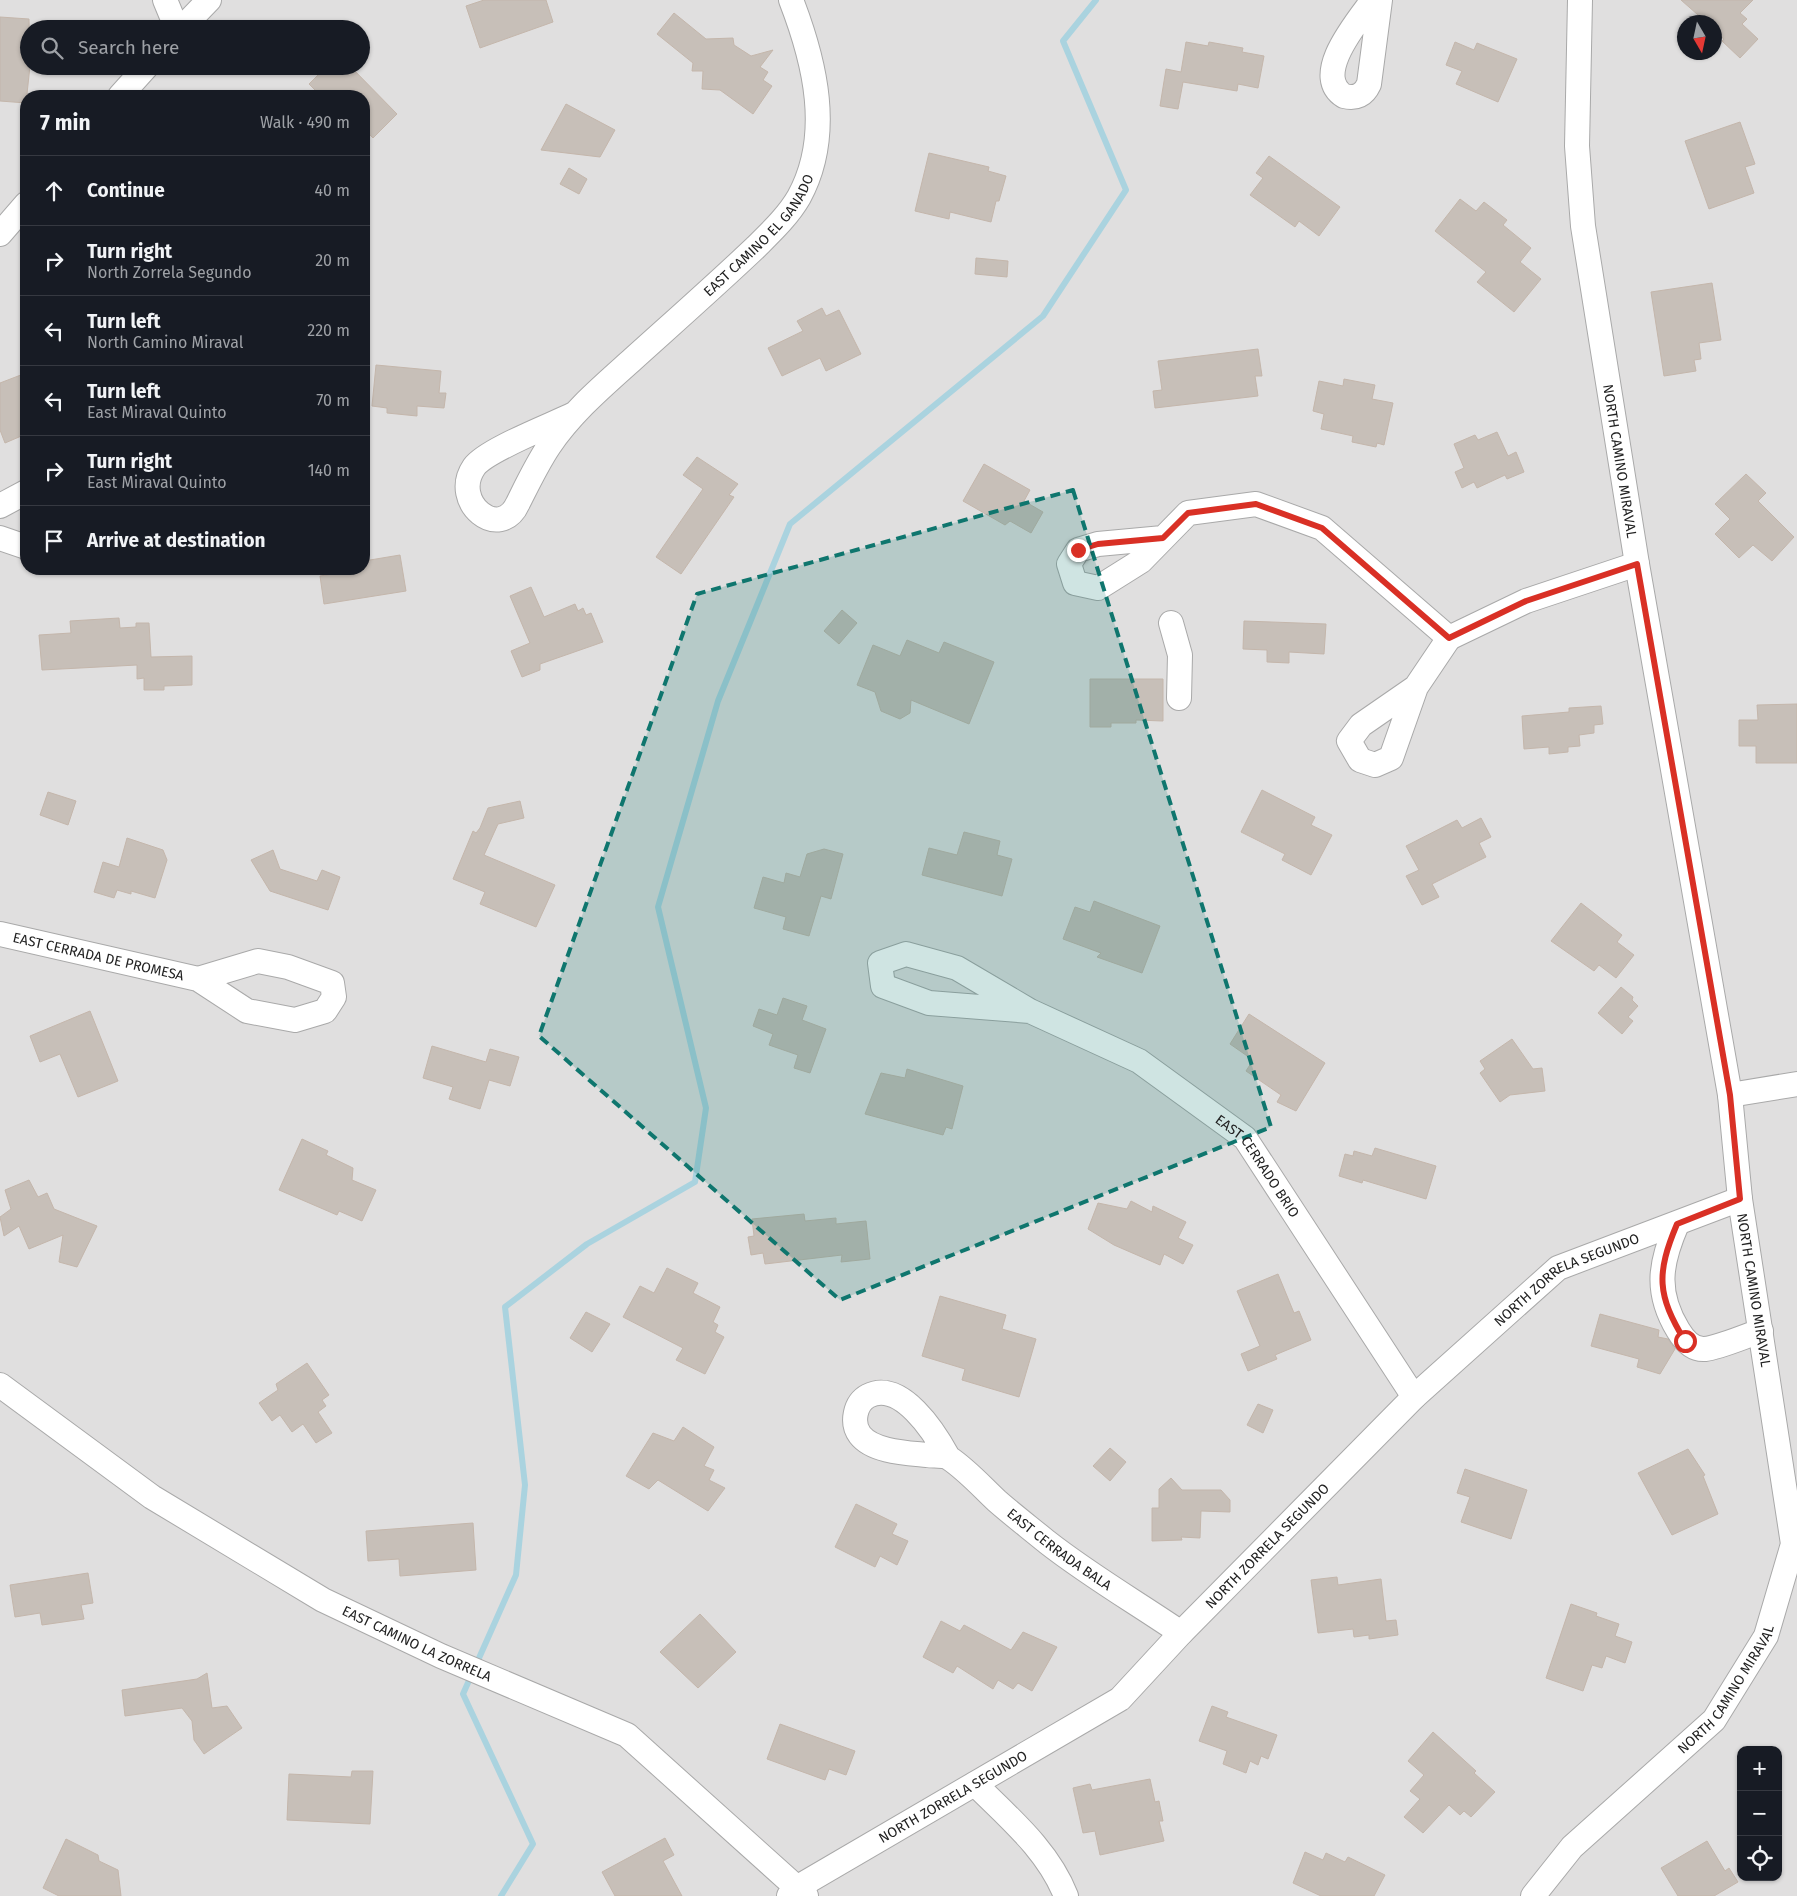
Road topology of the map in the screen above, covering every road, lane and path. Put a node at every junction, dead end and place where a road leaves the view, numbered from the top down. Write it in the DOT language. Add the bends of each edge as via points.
graph roads {
  1 [pos="165,0"];
  2 [pos="209,0"];
  3 [pos="791,0"];
  4 [pos="1373,0"];
  5 [pos="1380,0"];
  6 [pos="1580,0"];
  7 [pos="173,20"];
  8 [pos="190,20"];
  9 [pos="139,75"];
  10 [pos="125,90"];
  11 [pos="20,211"];
  12 [pos="0,234"];
  13 [pos="574,414"];
  14 [pos="20,495"];
  15 [pos="0,506"];
  16 [pos="0,538"];
  17 [pos="1163,538"];
  18 [pos="20,545"];
  19 [pos="1637,564"];
  20 [pos="1171,623"];
  21 [pos="1449,638"];
  22 [pos="1416,687"];
  23 [pos="1179,698"];
  24 [pos="0,934"];
  25 [pos="198,979"];
  26 [pos="1030,1011"];
  27 [pos="1797,1084"];
  28 [pos="1730,1095"];
  29 [pos="1740,1199"];
  30 [pos="1677,1224"];
  31 [pos="1761,1331"];
  32 [pos="0,1385"];
  33 [pos="1414,1397"];
  34 [pos="10,1398"];
  35 [pos="948,1457"];
  36 [pos="1181,1633"];
  37 [pos="975,1784"];
  38 [pos="798,1893"];
  39 [pos="1066,1896"];
  40 [pos="1533,1896"];
  1 -- 7 [label="street"];
  2 -- 8 [label="street"];
  3 -- 13 [label="street, EAST CAMINO EL GANADO" via="808,49 817,92 814,160 798,197 785,218 756,247"];
  4 -- 5 [label="street" via="1353,28 1333,66 1332,81 1344,96 1358,97 1367,90"];
  6 -- 19 [label="street, NORTH CAMINO MIRAVAL" via="1576,107 1579,186"];
  9 -- 10 [label="street"];
  11 -- 12 [label="street"];
  13 -- 13 [label="street, EAST CAMINO EL GANADO" via="493,453 474,468 468,497 479,514 488,519 498,519 513,512 535,468"];
  14 -- 15 [label="street"];
  16 -- 18 [label="street"];
  17 -- 21 [label="street" via="1188,513 1256,504 1322,528"];
  19 -- 21 [label="street" via="1526,601"];
  19 -- 28 [label="street, NORTH CAMINO MIRAVAL"];
  20 -- 23 [label="street" via="1180,655"];
  21 -- 22 [label="street"];
  24 -- 25 [label="street, EAST CERRADA DE PROMESA"];
  25 -- 25 [label="street, EAST CERRADA DE PROMESA" via="248,1011 295,1020 326,1011 334,998 332,983 288,967 258,961"];
  26 -- 26 [label="street, EAST CERRADO BRIO" via="929,1003 883,986 880,963 906,954 957,968"];
  26 -- 33 [label="street, EAST CERRADO BRIO" via="1139,1061 1245,1138"];
  27 -- 28 [label="street"];
  28 -- 29 [label="street, NORTH CAMINO MIRAVAL"];
  29 -- 30 [label="street, NORTH ZORRELA SEGUNDO"];
  29 -- 31 [label="street, NORTH CAMINO MIRAVAL"];
  30 -- 31 [label="street" via="1668,1244 1662,1291 1665,1306 1685,1341 1705,1349"];
  30 -- 33 [label="street, NORTH ZORRELA SEGUNDO" via="1558,1268"];
  31 -- 40 [label="street, NORTH CAMINO MIRAVAL" via="1793,1544 1766,1636 1714,1720 1572,1847"];
  32 -- 34 [label="street, EAST CAMINO LA ZORRELA"];
  33 -- 36 [label="street, NORTH ZORRELA SEGUNDO"];
  34 -- 38 [label="street, EAST CAMINO LA ZORRELA" via="152,1497 323,1600 441,1656 627,1735"];
  35 -- 36 [label="street, EAST CERRADA BALA" via="1049,1543"];
  36 -- 37 [label="street, NORTH ZORRELA SEGUNDO" via="1120,1699"];
  37 -- 38 [label="street, NORTH ZORRELA SEGUNDO"];
  37 -- 39 [label="street" via="1036,1845 1057,1874"];
}
